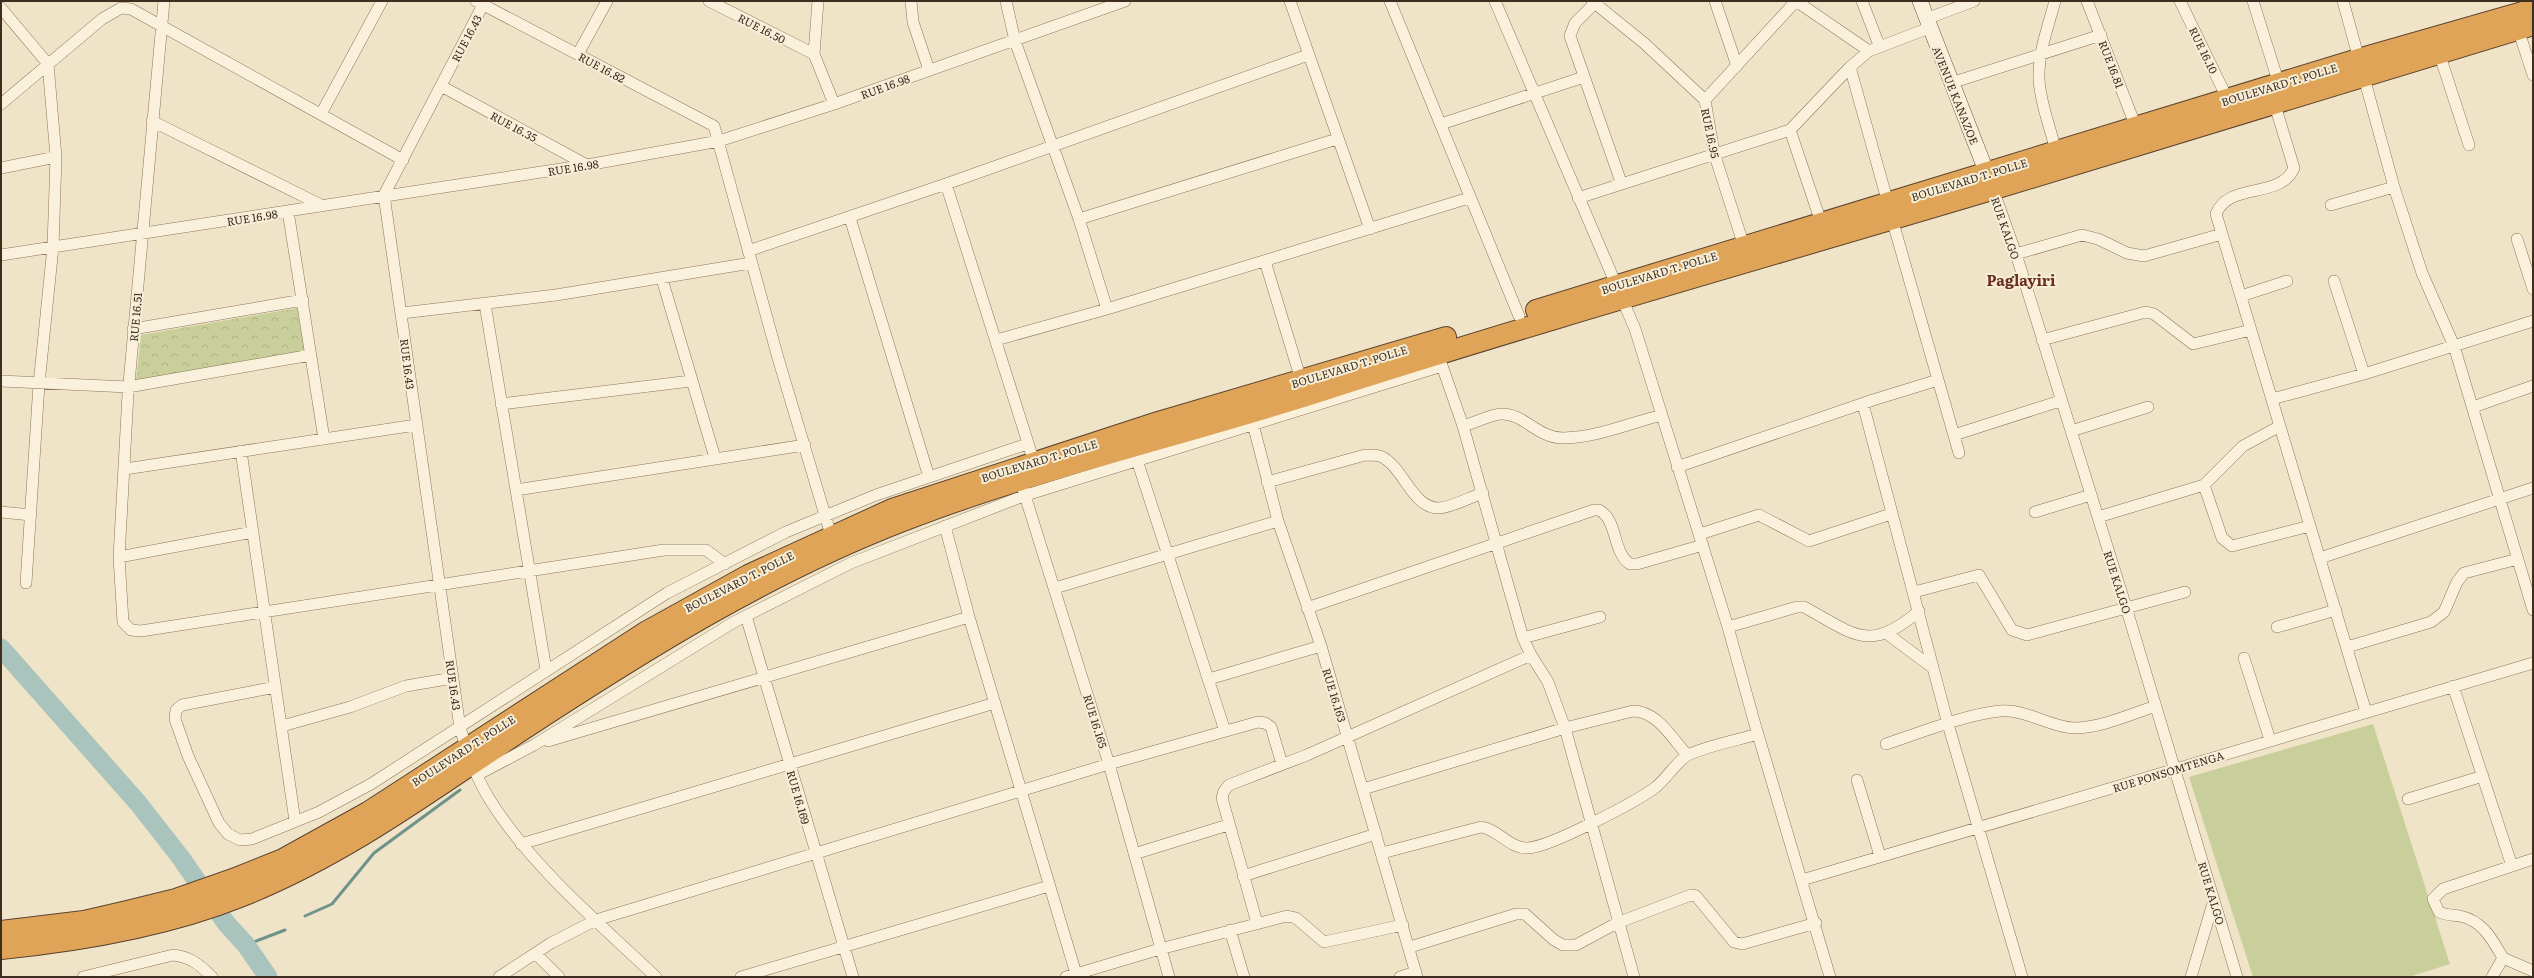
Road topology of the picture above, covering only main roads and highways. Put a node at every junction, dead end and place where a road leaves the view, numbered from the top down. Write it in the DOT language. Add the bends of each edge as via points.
graph roads {
  1 [pos="2533,9"];
  2 [pos="2527,37"];
  3 [pos="2360,67"];
  4 [pos="2276,93"];
  5 [pos="1990,181"];
  6 [pos="1890,211"];
  7 [pos="1620,292"];
  8 [pos="1250,412"];
  9 [pos="1024,477"];
  10 [pos="472,763"];
  11 [pos="179,907"];
  12 [pos="1,932"];
  13 [pos="1,949"];
  1 -- 3 [label="highway, BOULEVARD T. POLLE"];
  2 -- 3 [label="highway, BOULEVARD T. POLLE"];
  3 -- 4 [label="highway, BOULEVARD T. POLLE"];
  4 -- 5 [label="highway, BOULEVARD T. POLLE"];
  4 -- 5 [label="highway, BOULEVARD T. POLLE" via="2228,100 2136,127 2056,152"];
  5 -- 6 [label="highway, BOULEVARD T. POLLE"];
  6 -- 7 [label="highway, BOULEVARD T. POLLE"];
  6 -- 7 [label="highway, BOULEVARD T. POLLE" via="1821,222 1744,246"];
  7 -- 8 [label="highway, BOULEVARD T. POLLE" via="1440,360"];
  7 -- 8 [label="highway, BOULEVARD T. POLLE" via="1519,316 1301,380"];
  8 -- 9 [label="highway, BOULEVARD T. POLLE"];
  9 -- 10 [label="highway, BOULEVARD T. POLLE" via="898,523 829,552 747,593 663,639"];
  9 -- 10 [label="highway, BOULEVARD T. POLLE" via="892,509 831,535 748,576 647,631"];
  10 -- 11 [label="highway, BOULEVARD T. POLLE" via="284,859 236,888"];
  11 -- 12 [label="highway"];
  11 -- 13 [label="highway" via="86,938"];
}
